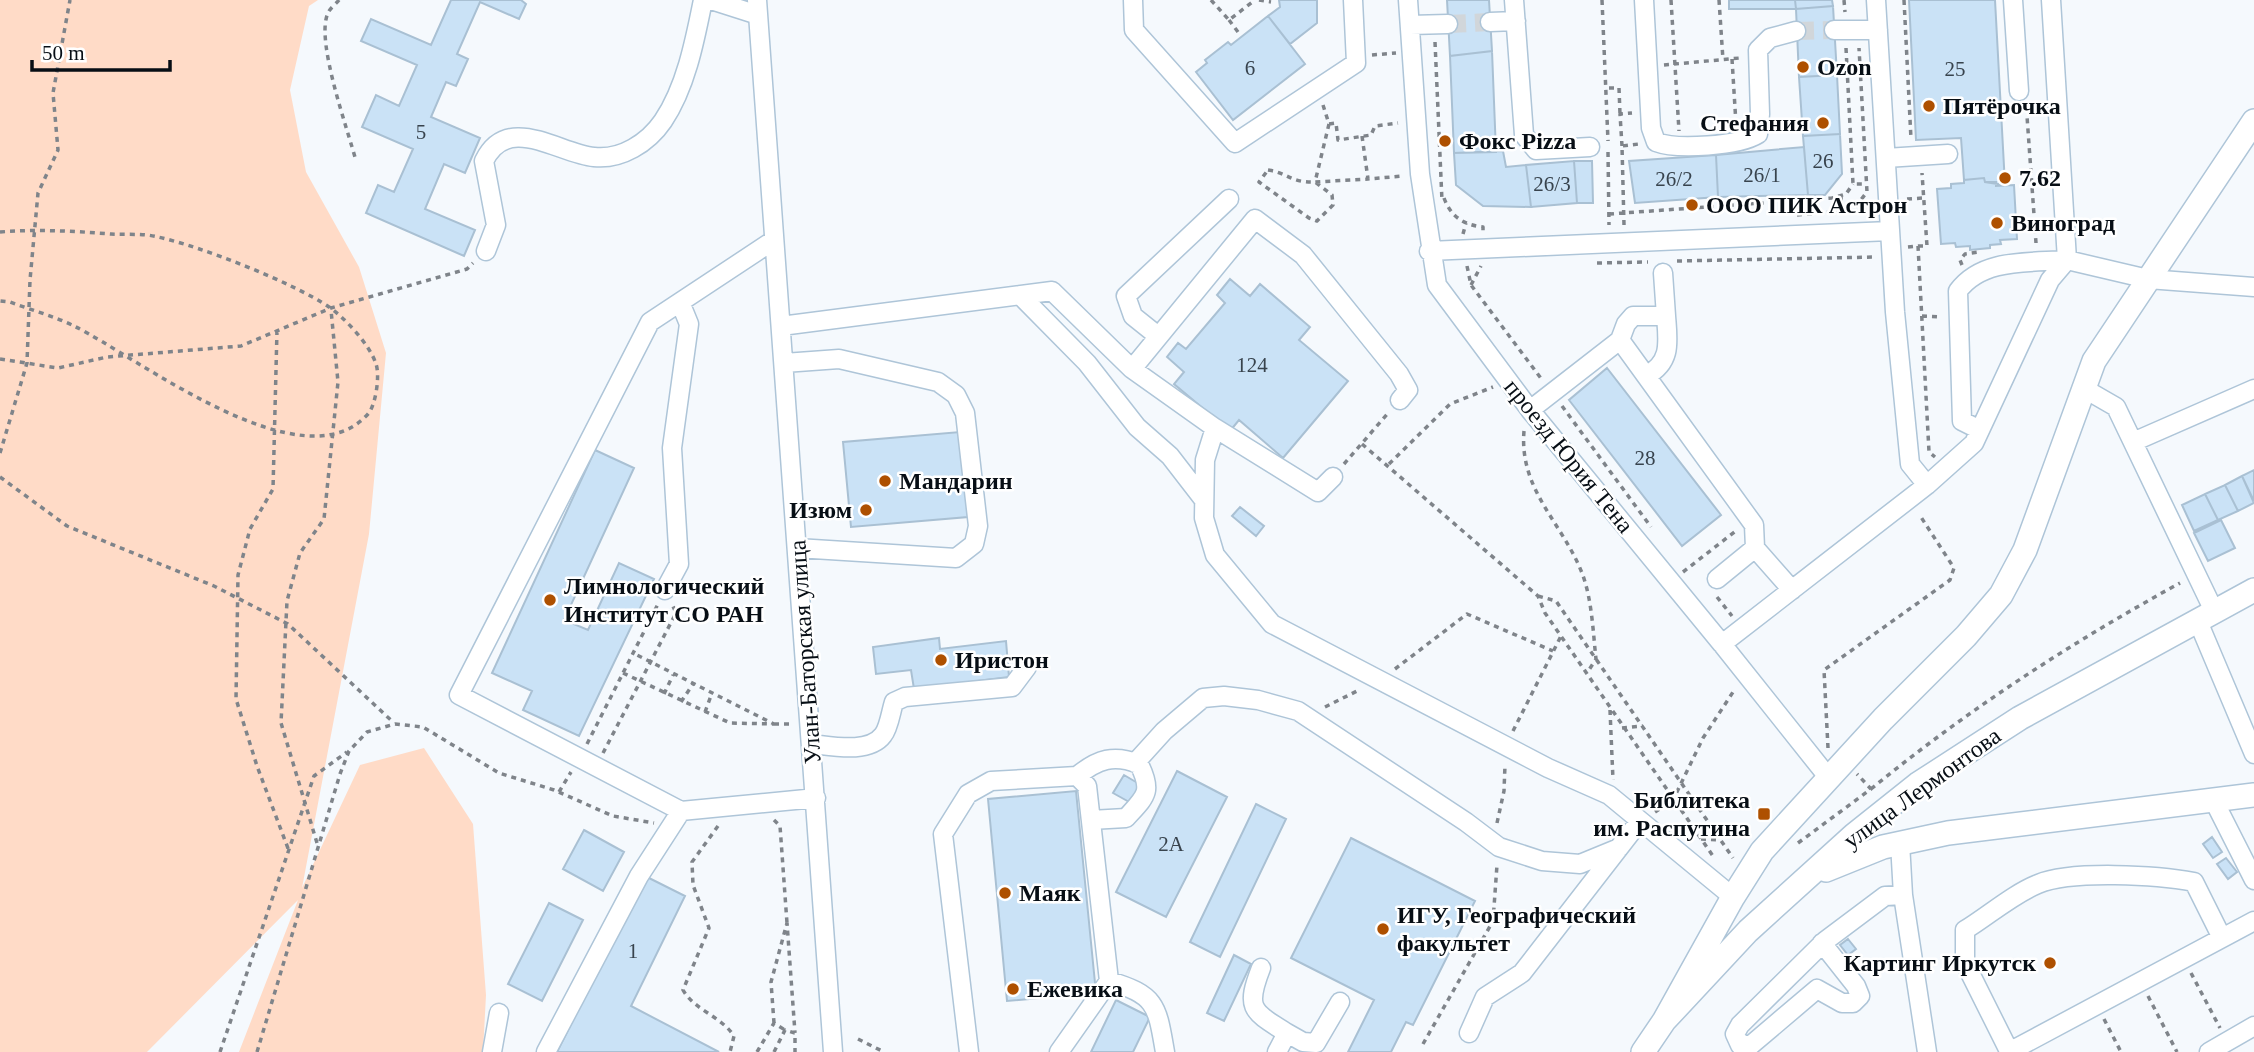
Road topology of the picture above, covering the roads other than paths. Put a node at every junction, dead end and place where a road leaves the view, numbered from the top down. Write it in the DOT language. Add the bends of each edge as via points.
graph roads {
  1 [pos="703,0"];
  2 [pos="711,0"];
  3 [pos="1133,0"];
  4 [pos="1353,0"];
  5 [pos="1408,0"];
  6 [pos="1514,0"];
  7 [pos="1644,0"];
  8 [pos="1876,0"];
  9 [pos="2013,0"];
  10 [pos="2051,0"];
  11 [pos="757,7"];
  12 [pos="1516,21"];
  13 [pos="1490,22"];
  14 [pos="1409,24"];
  15 [pos="1441,24"];
  16 [pos="1834,30"];
  17 [pos="1878,30"];
  18 [pos="1796,31"];
  19 [pos="2018,91"];
  20 [pos="2254,121"];
  21 [pos="1590,147"];
  22 [pos="1948,154"];
  23 [pos="1886,158"];
  24 [pos="1229,199"];
  25 [pos="774,240"];
  26 [pos="1891,240"];
  27 [pos="486,251"];
  28 [pos="1429,251"];
  29 [pos="2067,260"];
  30 [pos="1663,273"];
  31 [pos="2148,279"];
  32 [pos="2254,287"];
  33 [pos="1020,295"];
  34 [pos="680,302"];
  35 [pos="1666,316"];
  36 [pos="781,326"];
  37 [pos="1158,336"];
  38 [pos="1620,340"];
  39 [pos="784,363"];
  40 [pos="1132,369"];
  41 [pos="1646,376"];
  42 [pos="2083,388"];
  43 [pos="2254,389"];
  44 [pos="1400,400"];
  45 [pos="1528,416"];
  46 [pos="1215,428"];
  47 [pos="1980,430"];
  48 [pos="2133,442"];
  49 [pos="1333,477"];
  50 [pos="1927,485"];
  51 [pos="1204,500"];
  52 [pos="797,548"];
  53 [pos="1755,548"];
  54 [pos="1717,579"];
  55 [pos="665,590"];
  56 [pos="1792,590"];
  57 [pos="2254,590"];
  58 [pos="2206,615"];
  59 [pos="1721,645"];
  60 [pos="1027,667"];
  61 [pos="2248,724"];
  62 [pos="812,744"];
  63 [pos="2254,754"];
  64 [pos="1135,762"];
  65 [pos="1833,765"];
  66 [pos="1077,776"];
  67 [pos="2254,795"];
  68 [pos="816,798"];
  69 [pos="2214,801"];
  70 [pos="681,811"];
  71 [pos="1091,820"];
  72 [pos="1639,822"];
  73 [pos="1899,843"];
  74 [pos="1619,848"];
  75 [pos="2254,880"];
  76 [pos="1903,895"];
  77 [pos="1733,897"];
  78 [pos="1775,905"];
  79 [pos="2254,921"];
  80 [pos="2222,938"];
  81 [pos="1823,942"];
  82 [pos="1840,966"];
  83 [pos="1261,968"];
  84 [pos="1109,981"];
  85 [pos="1817,989"];
  86 [pos="1340,1002"];
  87 [pos="499,1013"];
  88 [pos="1664,1021"];
  89 [pos="2254,1027"];
  90 [pos="1287,1033"];
  91 [pos="1469,1033"];
  92 [pos="492,1052"];
  93 [pos="546,1052"];
  94 [pos="833,1052"];
  95 [pos="969,1052"];
  96 [pos="1059,1052"];
  97 [pos="1165,1052"];
  98 [pos="1277,1052"];
  99 [pos="1643,1052"];
  100 [pos="1927,1052"];
  101 [pos="2009,1052"];
  102 [pos="2209,1052"];
  1 -- 27 [label="street" via="693,48 677,90 663,121 639,144 615,156 593,158 533,138 508,138 493,147 484,160 496,225"];
  2 -- 11 [label="street"];
  3 -- 4 [label="street" via="1134,30 1235,143 1356,63"];
  5 -- 14 [label="street, проезд Юрия Тена"];
  6 -- 12 [label="street"];
  7 -- 18 [label="street" via="1651,128 1656,142 1670,147 1747,141 1758,134 1758,50 1770,38"];
  8 -- 17 [label="street"];
  9 -- 19 [label="street"];
  10 -- 29 [label="street"];
  11 -- 25 [label="street, Улан-Баторская улица"];
  12 -- 13 [label="street"];
  12 -- 21 [label="street" via="1524,135 1536,150"];
  14 -- 15 [label="street"];
  14 -- 28 [label="street, проезд Юрия Тена"];
  16 -- 17 [label="street"];
  17 -- 23 [label="street"];
  20 -- 31 [label="main road"];
  22 -- 23 [label="street"];
  23 -- 26 [label="street"];
  24 -- 37 [label="street" via="1126,296 1133,316"];
  25 -- 34 [label="street"];
  25 -- 36 [label="street, Улан-Баторская улица"];
  26 -- 28 [label="street"];
  26 -- 50 [label="street" via="1910,464"];
  28 -- 45 [label="street, проезд Юрия Тена" via="1437,285 1508,381"];
  29 -- 31 [label="street"];
  29 -- 47 [label="street" via="2050,280"];
  29 -- 47 [label="street" via="1988,267 1969,275 1958,291 1962,421"];
  30 -- 35 [label="street"];
  31 -- 32 [label="street"];
  31 -- 42 [label="main road" via="2104,344"];
  33 -- 36 [label="street"];
  33 -- 40 [label="street" via="1052,291"];
  33 -- 51 [label="street" via="1087,363 1137,427 1170,456"];
  34 -- 55 [label="street" via="690,324 671,448 679,564"];
  34 -- 70 [label="street" via="650,322 459,695"];
  35 -- 38 [label="street" via="1633,316"];
  35 -- 41 [label="street" via="1666,360"];
  36 -- 39 [label="street, Улан-Баторская улица"];
  37 -- 40 [label="street"];
  37 -- 44 [label="street" via="1255,219 1303,255 1408,390"];
  38 -- 41 [label="street"];
  38 -- 45 [label="street"];
  39 -- 52 [label="street, Улан-Баторская улица"];
  39 -- 52 [label="street" via="839,359 939,382 956,395 965,413 978,526 974,544 956,558"];
  40 -- 46 [label="street"];
  41 -- 53 [label="street" via="1754,525"];
  42 -- 48 [label="street" via="2116,407"];
  42 -- 65 [label="main road" via="2025,550 2001,595 1966,636"];
  43 -- 48 [label="street"];
  45 -- 59 [label="street, проезд Юрия Тена"];
  46 -- 49 [label="street" via="1318,492"];
  46 -- 51 [label="street" via="1205,460"];
  47 -- 50 [label="street" via="1974,443"];
  48 -- 58 [label="street"];
  50 -- 56 [label="street"];
  51 -- 72 [label="street" via="1204,518 1215,555 1272,624 1614,799"];
  52 -- 62 [label="street, Улан-Баторская улица"];
  53 -- 54 [label="street"];
  53 -- 56 [label="street"];
  56 -- 59 [label="street"];
  57 -- 58 [label="main road, улица Лермонтова"];
  58 -- 61 [label="street"];
  58 -- 78 [label="main road, улица Лермонтова" via="1952,760 1886,808"];
  59 -- 65 [label="street, проезд Юрия Тена"];
  60 -- 62 [label="street" via="1012,687 905,697 894,702 884,735 871,743 856,747"];
  61 -- 63 [label="street"];
  62 -- 68 [label="street, Улан-Баторская улица"];
  64 -- 66 [label="street" via="1121,757 1094,762"];
  64 -- 71 [label="street" via="1148,782 1145,797 1126,817"];
  64 -- 74 [label="street" via="1203,698 1258,700 1298,711 1495,844 1542,861 1580,864"];
  65 -- 77 [label="main road" via="1762,852"];
  66 -- 71 [label="street" via="1087,786"];
  66 -- 95 [label="street" via="991,781 968,794 943,834"];
  67 -- 69 [label="main road"];
  68 -- 70 [label="street"];
  68 -- 94 [label="street, Улан-Баторская улица"];
  69 -- 73 [label="main road" via="2019,823"];
  69 -- 75 [label="street"];
  70 -- 93 [label="street" via="639,876"];
  71 -- 84 [label="street"];
  72 -- 74 [label="street"];
  72 -- 77 [label="street"];
  73 -- 76 [label="street"];
  73 -- 78 [label="main road" via="1839,863"];
  74 -- 91 [label="street" via="1522,973 1485,997"];
  76 -- 81 [label="street" via="1885,896"];
  76 -- 100 [label="street"];
  77 -- 88 [label="main road"];
  78 -- 88 [label="main road, улица Лермонтова"];
  79 -- 80 [label="street"];
  80 -- 101 [label="street"];
  80 -- 101 [label="street" via="2194,882 2073,876 2038,883 1965,930 1965,963"];
  81 -- 82 [label="street"];
  81 -- 85 [label="street" via="1740,1025 1735,1034 1740,1045 1751,1045"];
  82 -- 85 [label="street"];
  82 -- 85 [label="street" via="1860,996 1853,1003 1842,1003"];
  83 -- 90 [label="street" via="1251,1005 1258,1015"];
  84 -- 96 [label="street"];
  84 -- 97 [label="street" via="1137,989 1149,1000 1159,1014"];
  86 -- 90 [label="street" via="1317,1043"];
  87 -- 92 [label="street"];
  88 -- 99 [label="main road, улица Лермонтова"];
  89 -- 102 [label="street"];
  90 -- 98 [label="street"];
}
